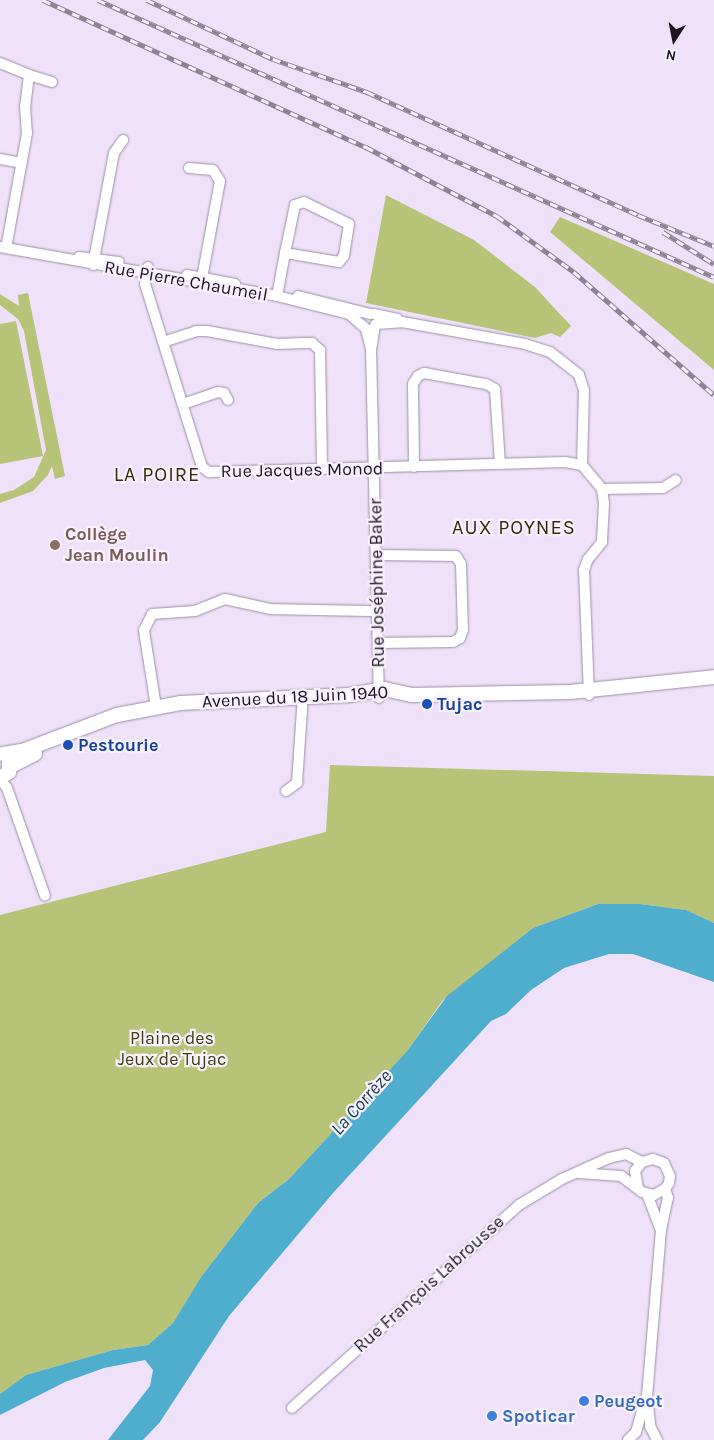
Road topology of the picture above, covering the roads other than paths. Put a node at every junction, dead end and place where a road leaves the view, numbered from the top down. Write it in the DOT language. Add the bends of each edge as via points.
graph roads {
  1 [pos="0,63"];
  2 [pos="29,75"];
  3 [pos="52,82"];
  4 [pos="123,140"];
  5 [pos="0,159"];
  6 [pos="22,163"];
  7 [pos="189,168"];
  8 [pos="2,244"];
  9 [pos="285,253"];
  10 [pos="93,262"];
  11 [pos="148,270"];
  12 [pos="202,281"];
  13 [pos="277,294"];
  14 [pos="370,322"];
  15 [pos="163,342"];
  16 [pos="228,400"];
  17 [pos="184,404"];
  18 [pos="500,464"];
  19 [pos="582,465"];
  20 [pos="414,467"];
  21 [pos="322,469"];
  22 [pos="374,469"];
  23 [pos="676,480"];
  24 [pos="602,490"];
  25 [pos="376,555"];
  26 [pos="377,611"];
  27 [pos="378,643"];
  28 [pos="714,677"];
  29 [pos="714,683"];
  30 [pos="589,692"];
  31 [pos="379,694"];
  32 [pos="303,699"];
  33 [pos="156,707"];
  34 [pos="1,754"];
  35 [pos="5,777"];
  36 [pos="286,791"];
  37 [pos="46,896"];
  38 [pos="604,1160"];
  39 [pos="642,1162"];
  40 [pos="575,1173"];
  41 [pos="616,1175"];
  42 [pos="638,1188"];
  43 [pos="666,1189"];
  44 [pos="647,1194"];
  45 [pos="660,1230"];
  46 [pos="647,1395"];
  47 [pos="292,1408"];
  48 [pos="628,1440"];
  49 [pos="657,1440"];
  1 -- 2 [label="street"];
  2 -- 3 [label="street"];
  2 -- 6 [label="street" via="25,106 27,133"];
  4 -- 10 [label="street" via="114,153"];
  5 -- 6 [label="street"];
  6 -- 8 [label="street"];
  7 -- 12 [label="street" via="213,170 220,181"];
  8 -- 10 [label="street, Rue Pierre Chaumeil"];
  9 -- 9 [label="street" via="295,205 299,202 349,224 344,256 339,262"];
  9 -- 13 [label="street"];
  10 -- 11 [label="street, Rue Pierre Chaumeil"];
  11 -- 12 [label="street, Rue Pierre Chaumeil"];
  11 -- 15 [label="street, Rue Jacques Monod" via="145,284"];
  12 -- 13 [label="street, Rue Pierre Chaumeil"];
  13 -- 14 [label="street, Rue Pierre Chaumeil"];
  14 -- 19 [label="street" via="402,322 525,344 550,352 574,369 582,380"];
  14 -- 22 [label="street, Rue Joséphine Baker"];
  15 -- 17 [label="street, Rue Jacques Monod"];
  15 -- 21 [label="street" via="196,331 207,331 277,344 312,343 320,350"];
  16 -- 17 [label="street" via="224,393 218,392"];
  17 -- 21 [label="street, Rue Jacques Monod" via="202,467 209,472"];
  18 -- 19 [label="street, Rue Jacques Monod" via="565,462"];
  18 -- 20 [label="street, Rue Jacques Monod"];
  18 -- 20 [label="street" via="495,389 486,384 424,373 413,384"];
  19 -- 24 [label="street"];
  20 -- 22 [label="street, Rue Jacques Monod"];
  21 -- 22 [label="street, Rue Jacques Monod"];
  22 -- 25 [label="street, Rue Joséphine Baker"];
  23 -- 24 [label="street" via="663,488"];
  24 -- 30 [label="street" via="604,536 584,570"];
  25 -- 26 [label="street, Rue Joséphine Baker"];
  25 -- 27 [label="street" via="456,556 461,564 464,630 453,642"];
  26 -- 27 [label="street, Rue Joséphine Baker"];
  26 -- 33 [label="street" via="271,609 225,599 194,611 166,612 147,619 144,630"];
  27 -- 31 [label="street, Rue Joséphine Baker"];
  28 -- 30 [label="street, Avenue du 18 Juin 1940"];
  29 -- 30 [label="street, Avenue du 18 Juin 1940"];
  30 -- 31 [label="street, Avenue du 18 Juin 1940"];
  30 -- 31 [label="street, Avenue du 18 Juin 1940" via="462,701"];
  31 -- 32 [label="street, Avenue du 18 Juin 1940"];
  32 -- 33 [label="street, Avenue du 18 Juin 1940" via="180,703"];
  32 -- 35 [label="street, Avenue du 18 Juin 1940" via="181,706 93,730"];
  32 -- 36 [label="street" via="297,783"];
  33 -- 34 [label="street, Avenue du 18 Juin 1940" via="117,715 22,751"];
  34 -- 35 [label="street"];
  35 -- 37 [label="street"];
  38 -- 39 [label="street, Rue François Labrousse" via="626,1154"];
  38 -- 40 [label="street, Rue François Labrousse"];
  38 -- 41 [label="street"];
  39 -- 42 [label="street" via="635,1171"];
  39 -- 43 [label="street, Rue François Labrousse" via="653,1159 664,1163 670,1176"];
  40 -- 41 [label="street"];
  40 -- 47 [label="street, Rue François Labrousse" via="519,1205 495,1224"];
  41 -- 42 [label="street"];
  42 -- 44 [label="street"];
  43 -- 44 [label="street"];
  43 -- 45 [label="street, Rue François Labrousse" via="667,1205"];
  44 -- 45 [label="street, Rue François Labrousse"];
  45 -- 46 [label="street, Rue François Labrousse"];
  46 -- 48 [label="street, Rue François Labrousse" via="636,1432"];
  46 -- 49 [label="street, Rue François Labrousse" via="650,1426"];
}
